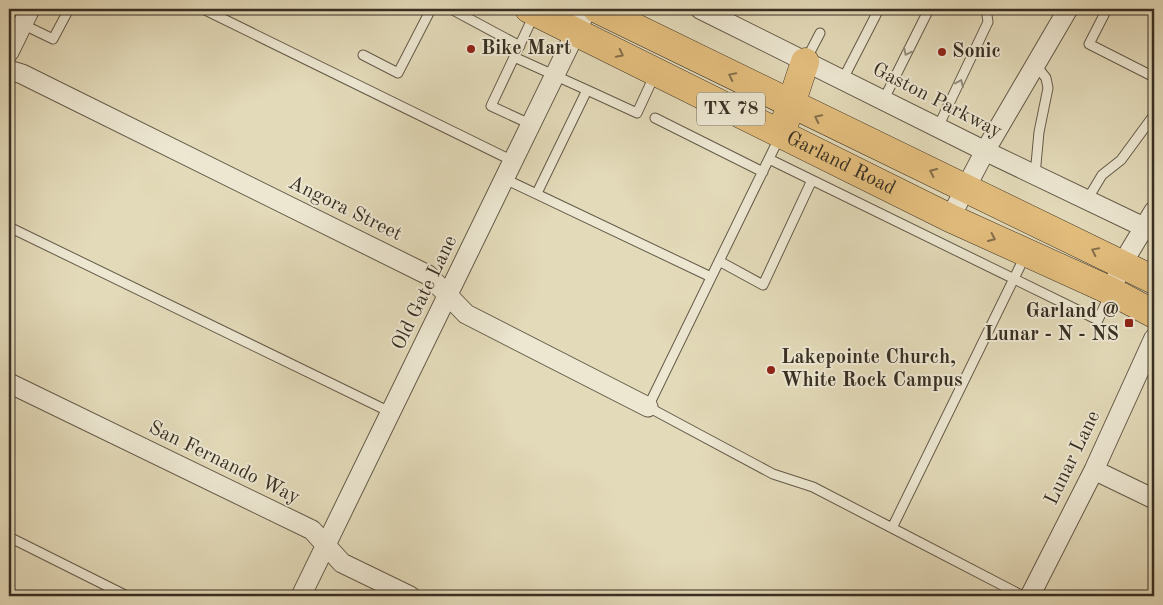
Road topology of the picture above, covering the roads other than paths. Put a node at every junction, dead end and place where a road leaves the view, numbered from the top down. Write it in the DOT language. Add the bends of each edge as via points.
graph roads {
  1 [pos="69,9"];
  2 [pos="203,9"];
  3 [pos="431,9"];
  4 [pos="451,9"];
  5 [pos="597,9"];
  6 [pos="879,9"];
  7 [pos="929,9"];
  8 [pos="986,9"];
  9 [pos="1068,9"];
  10 [pos="1107,9"];
  11 [pos="532,10"];
  12 [pos="706,10"];
  13 [pos="26,16"];
  14 [pos="582,21"];
  15 [pos="820,33"];
  16 [pos="520,46"];
  17 [pos="9,52"];
  18 [pos="363,55"];
  19 [pos="514,57"];
  20 [pos="805,62"];
  21 [pos="1035,64"];
  22 [pos="9,70"];
  23 [pos="656,72"];
  24 [pos="555,77"];
  25 [pos="1154,77"];
  26 [pos="843,79"];
  27 [pos="587,90"];
  28 [pos="884,99"];
  29 [pos="792,105"];
  30 [pos="1154,116"];
  31 [pos="655,118"];
  32 [pos="530,124"];
  33 [pos="938,127"];
  34 [pos="780,134"];
  35 [pos="985,151"];
  36 [pos="769,159"];
  37 [pos="513,161"];
  38 [pos="762,172"];
  39 [pos="1035,175"];
  40 [pos="505,179"];
  41 [pos="812,180"];
  42 [pos="966,188"];
  43 [pos="537,193"];
  44 [pos="1087,201"];
  45 [pos="1154,210"];
  46 [pos="950,218"];
  47 [pos="9,227"];
  48 [pos="1148,230"];
  49 [pos="1026,253"];
  50 [pos="719,261"];
  51 [pos="1122,264"];
  52 [pos="711,277"];
  53 [pos="1014,277"];
  54 [pos="1154,280"];
  55 [pos="1111,291"];
  56 [pos="448,296"];
  57 [pos="1154,314"];
  58 [pos="1154,338"];
  59 [pos="9,383"];
  60 [pos="648,407"];
  61 [pos="390,412"];
  62 [pos="1094,470"];
  63 [pos="1154,499"];
  64 [pos="892,528"];
  65 [pos="9,537"];
  66 [pos="326,545"];
  67 [pos="127,596"];
  68 [pos="301,596"];
  69 [pos="410,596"];
  70 [pos="1024,596"];
  71 [pos="1030,596"];
  1 -- 13 [label="lane" via="54,39"];
  2 -- 37 [label="lane"];
  3 -- 18 [label="lane" via="398,73"];
  4 -- 16 [label="lane"];
  29 -- 5 [label="main road, Garland Road / TX 78, one-way"];
  6 -- 26 [label="lane"];
  7 -- 28 [label="lane, one-way"];
  33 -- 8 [label="lane, one-way" via="988,22"];
  9 -- 21 [label="street"];
  10 -- 25 [label="lane" via="1089,44"];
  11 -- 14 [label="main road, Garland Road / TX 78"];
  11 -- 16 [label="lane"];
  12 -- 20 [label="street, Gaston Parkway"];
  13 -- 17 [label="street"];
  14 -- 23 [label="main road, Garland Road / TX 78, one-way"];
  14 -- 24 [label="street, Old Gate Lane"];
  15 -- 20 [label="lane"];
  16 -- 19 [label="lane"];
  19 -- 24 [label="lane"];
  19 -- 32 [label="lane" via="491,106"];
  20 -- 26 [label="street, Gaston Parkway"];
  20 -- 29 [label="main road"];
  21 -- 35 [label="street"];
  21 -- 39 [label="lane" via="1046,78 1048,88"];
  22 -- 56 [label="street, Angora Street" via="428,275"];
  23 -- 27 [label="lane" via="637,113"];
  23 -- 34 [label="main road, Garland Road / TX 78"];
  24 -- 27 [label="lane"];
  24 -- 32 [label="street, Old Gate Lane"];
  26 -- 28 [label="street, Gaston Parkway"];
  27 -- 43 [label="lane"];
  28 -- 33 [label="street, Gaston Parkway"];
  29 -- 34 [label="main road"];
  42 -- 29 [label="main road, Garland Road / TX 78, one-way"];
  30 -- 44 [label="lane" via="1121,160 1102,175"];
  31 -- 38 [label="lane"];
  32 -- 37 [label="street, Old Gate Lane"];
  33 -- 35 [label="street, Gaston Parkway"];
  34 -- 36 [label="lane"];
  34 -- 46 [label="main road, Garland Road / TX 78"];
  35 -- 39 [label="street, Gaston Parkway"];
  35 -- 42 [label="street"];
  36 -- 38 [label="lane"];
  36 -- 41 [label="lane"];
  37 -- 40 [label="street, Old Gate Lane"];
  38 -- 50 [label="lane"];
  39 -- 44 [label="street, Gaston Parkway"];
  40 -- 43 [label="lane"];
  40 -- 56 [label="street, Old Gate Lane"];
  41 -- 50 [label="lane" via="763,284"];
  41 -- 53 [label="lane"];
  42 -- 46 [label="street"];
  51 -- 42 [label="main road, Garland Road / TX 78, one-way"];
  43 -- 52 [label="lane"];
  44 -- 48 [label="street, Gaston Parkway"];
  45 -- 48 [label="street"];
  46 -- 49 [label="main road, Garland Road / TX 78, one-way"];
  47 -- 61 [label="lane"];
  48 -- 51 [label="street"];
  49 -- 53 [label="lane"];
  49 -- 55 [label="main road, Garland Road / TX 78"];
  50 -- 52 [label="lane"];
  51 -- 54 [label="main road, Garland Road / TX 78"];
  51 -- 55 [label="street"];
  52 -- 60 [label="lane"];
  53 -- 55 [label="lane" via="1098,320"];
  53 -- 64 [label="lane"];
  55 -- 57 [label="main road, Garland Road / TX 78"];
  56 -- 60 [label="street, Angora Street" via="466,314"];
  56 -- 61 [label="street, Old Gate Lane"];
  58 -- 62 [label="street, Lunar Lane"];
  59 -- 66 [label="street, San Fernando Way" via="312,530"];
  60 -- 64 [label="lane" via="773,474 813,487"];
  61 -- 66 [label="street, Old Gate Lane"];
  62 -- 63 [label="street"];
  62 -- 71 [label="street, Lunar Lane"];
  64 -- 70 [label="lane"];
  65 -- 67 [label="lane"];
  66 -- 68 [label="street, Old Gate Lane"];
  66 -- 69 [label="street, San Fernando Way" via="342,563"];
}
